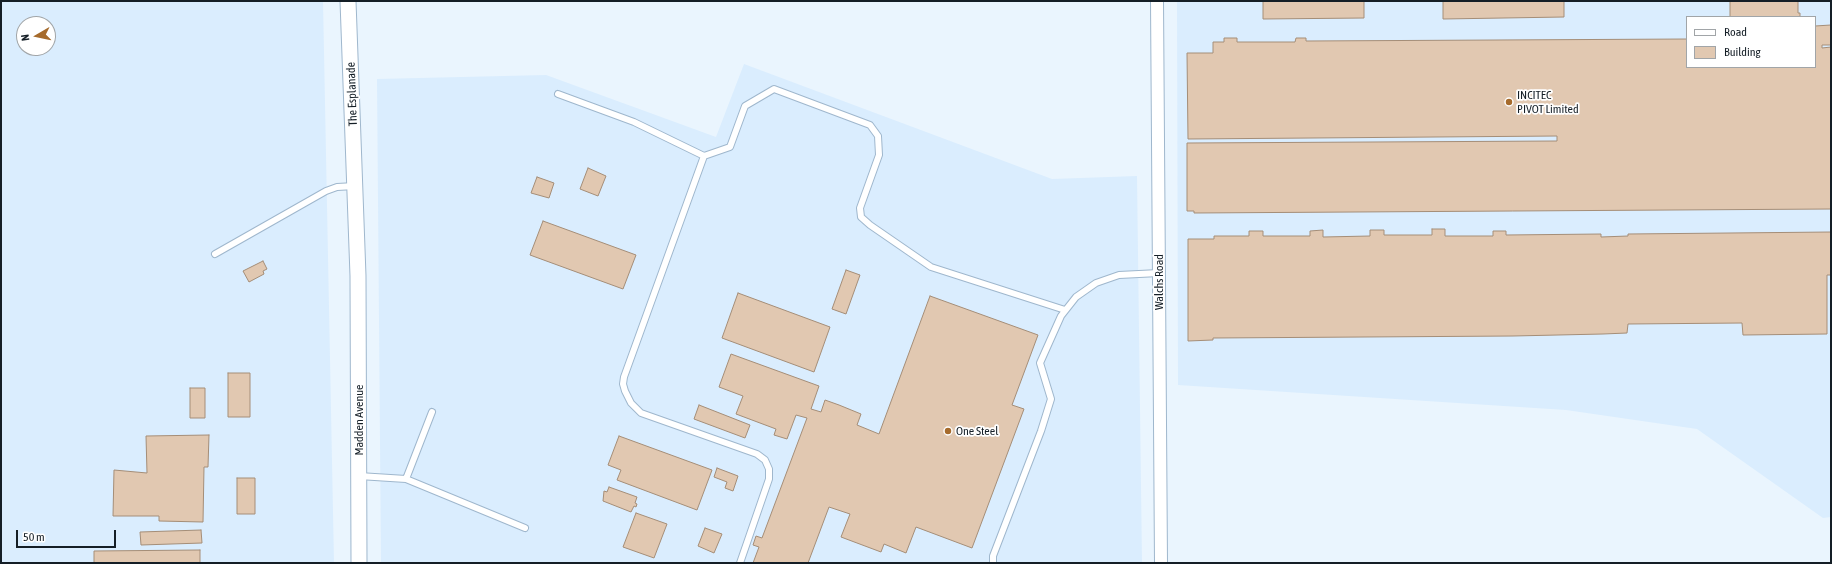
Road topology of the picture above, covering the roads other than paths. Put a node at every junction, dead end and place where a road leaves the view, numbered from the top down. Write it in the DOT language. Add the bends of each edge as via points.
graph roads {
  1 [pos="348,1"];
  2 [pos="1157,1"];
  3 [pos="558,94"];
  4 [pos="704,156"];
  5 [pos="355,186"];
  6 [pos="215,254"];
  7 [pos="1159,273"];
  8 [pos="358,276"];
  9 [pos="1065,310"];
  10 [pos="432,412"];
  11 [pos="359,476"];
  12 [pos="406,479"];
  13 [pos="525,528"];
  14 [pos="359,563"];
  15 [pos="740,563"];
  16 [pos="993,563"];
  17 [pos="1161,563"];
  1 -- 5 [label="street, The Esplanade"];
  2 -- 7 [label="street, Walchs Road"];
  3 -- 4 [label="lane" via="634,122"];
  4 -- 9 [label="lane" via="730,147 745,106 774,89 870,125 878,136 879,155 860,208 861,217 931,267"];
  4 -- 15 [label="lane" via="624,377 624,384 631,403 641,413 757,454 764,460 769,469 769,478"];
  5 -- 6 [label="lane" via="337,187 326,191"];
  5 -- 8 [label="street, The Esplanade"];
  7 -- 9 [label="lane" via="1131,273 1107,278 1086,290"];
  7 -- 17 [label="street, Walchs Road"];
  8 -- 11 [label="street, Madden Avenue"];
  9 -- 16 [label="lane" via="1040,364 1051,399 1041,432 993,556"];
  10 -- 12 [label="lane"];
  11 -- 12 [label="lane"];
  11 -- 14 [label="street, Madden Avenue"];
  12 -- 13 [label="lane"];
}
